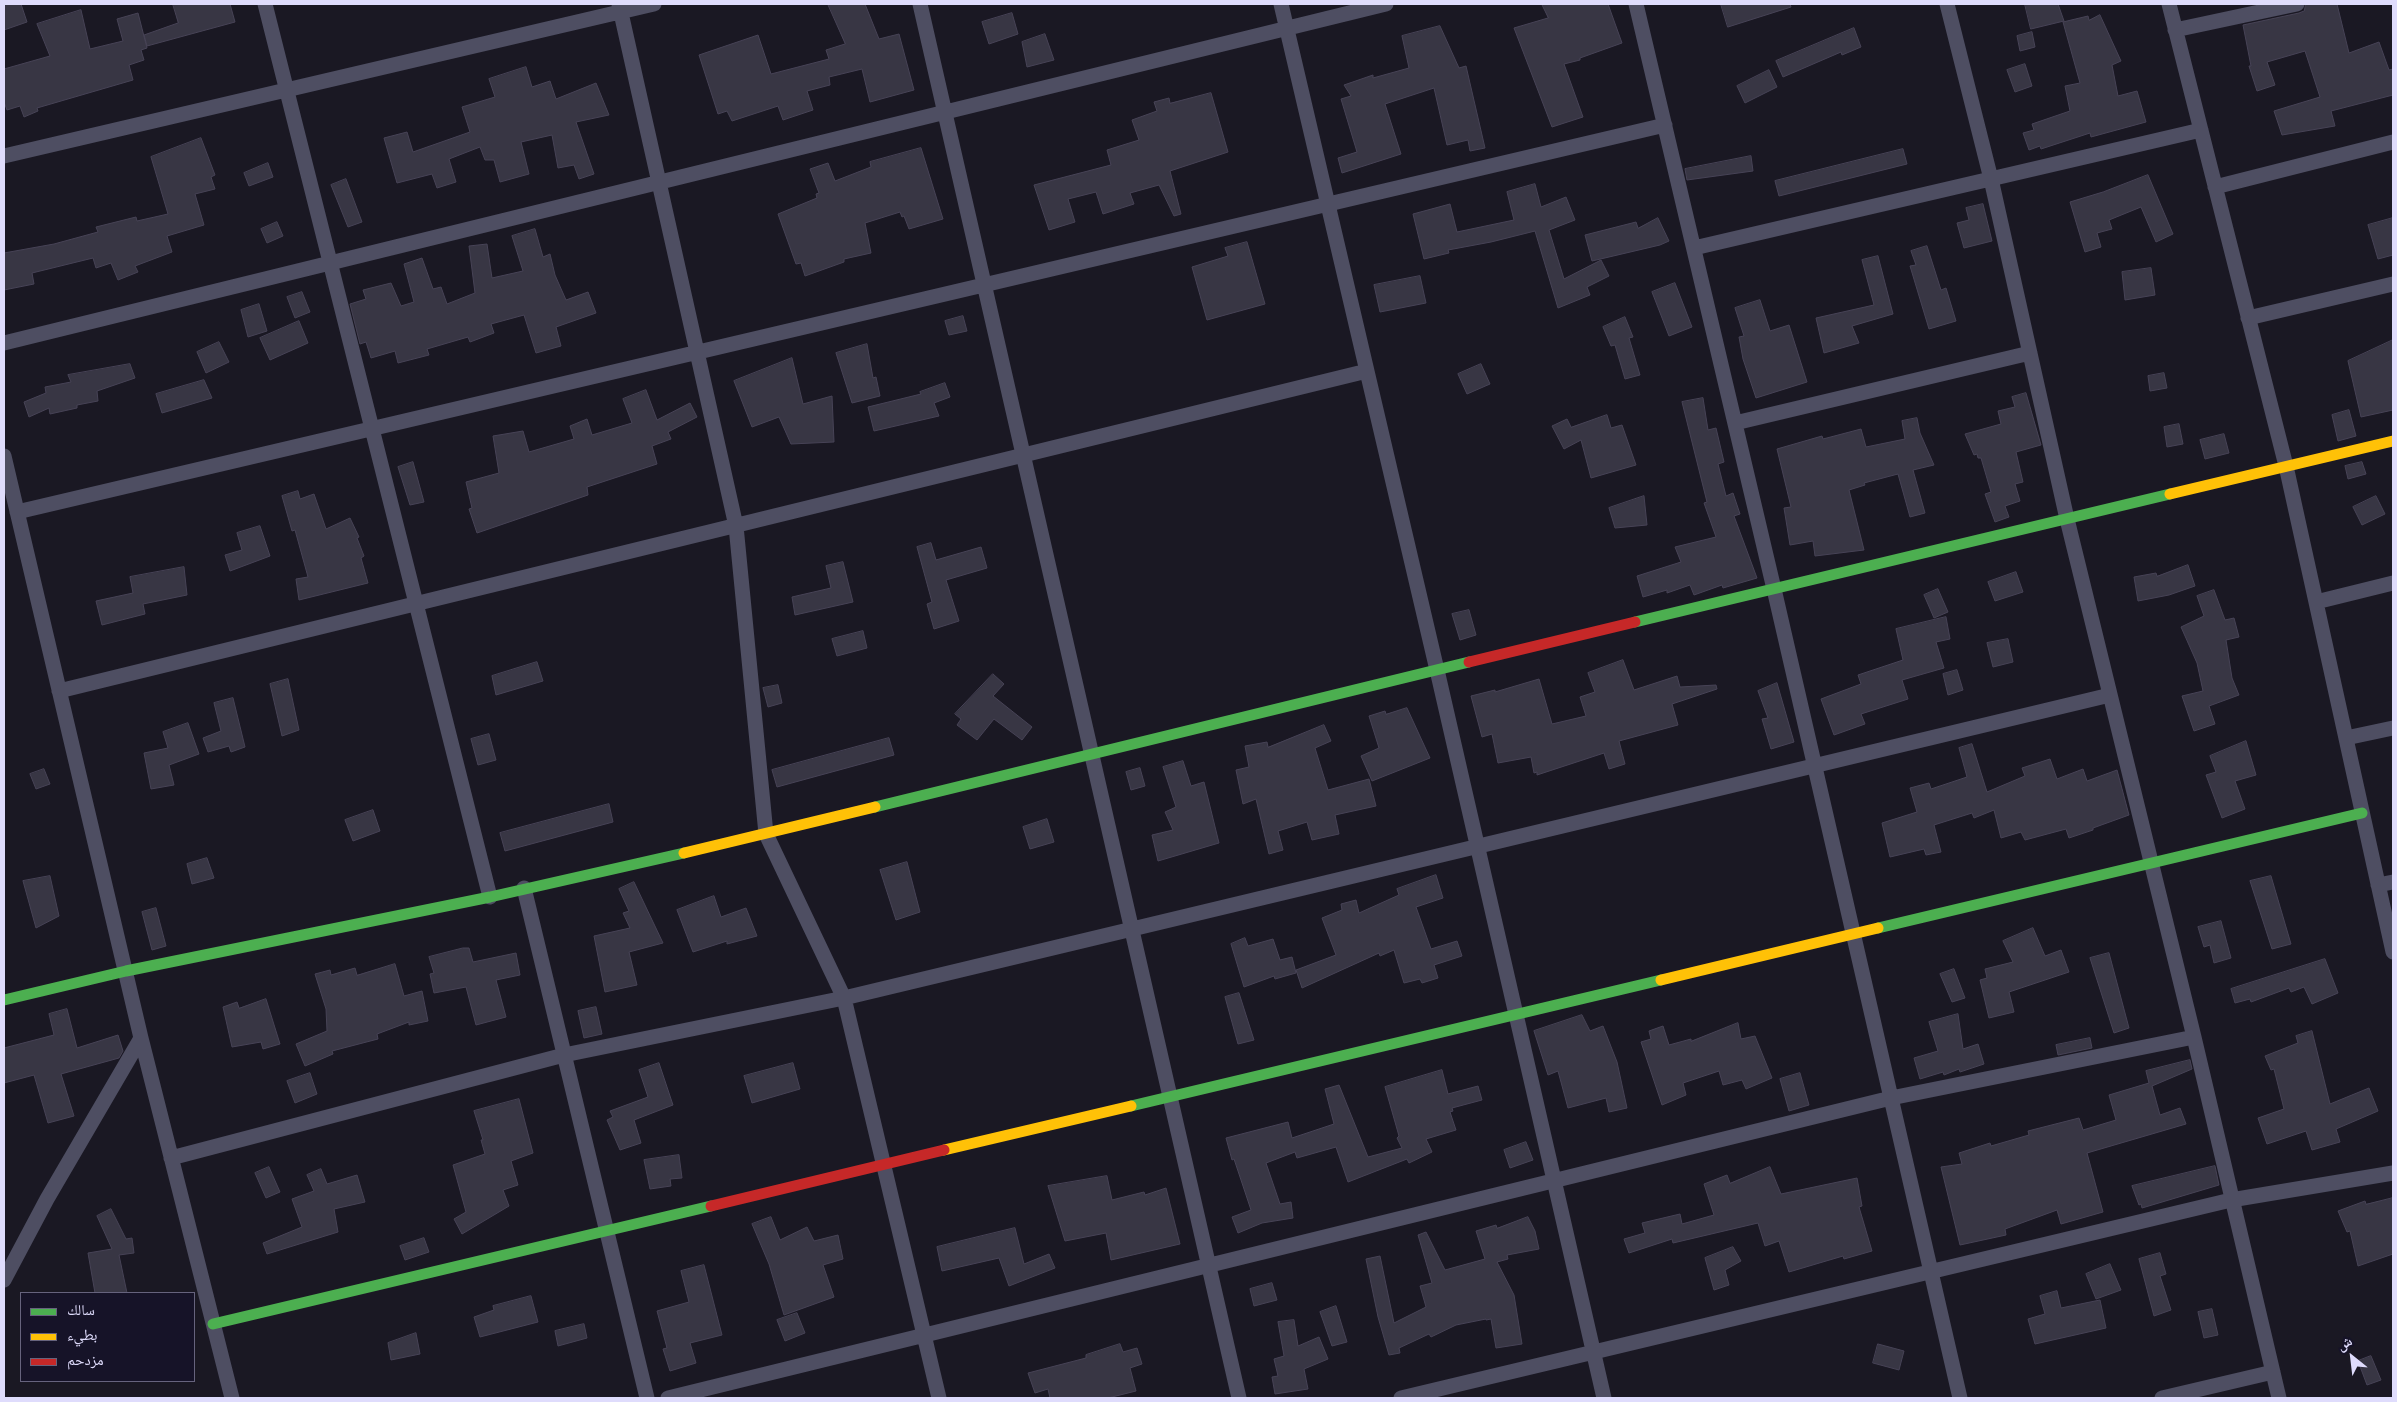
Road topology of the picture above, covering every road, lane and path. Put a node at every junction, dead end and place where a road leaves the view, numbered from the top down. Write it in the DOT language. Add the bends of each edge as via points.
graph roads {
  1 [pos="265,4"];
  2 [pos="654,4"];
  3 [pos="920,4"];
  4 [pos="1281,4"];
  5 [pos="1386,4"];
  6 [pos="1636,4"];
  7 [pos="1947,4"];
  8 [pos="2169,4"];
  9 [pos="2297,4"];
  10 [pos="620,8"];
  11 [pos="1286,28"];
  12 [pos="2175,30"];
  13 [pos="287,90"];
  14 [pos="945,112"];
  15 [pos="1665,124"];
  16 [pos="2201,130"];
  17 [pos="2393,142"];
  18 [pos="4,156"];
  19 [pos="1991,179"];
  20 [pos="659,182"];
  21 [pos="2215,187"];
  22 [pos="1328,204"];
  23 [pos="1694,248"];
  24 [pos="330,262"];
  25 [pos="985,284"];
  26 [pos="2393,284"];
  27 [pos="2248,318"];
  28 [pos="4,343"];
  29 [pos="697,352"];
  30 [pos="2030,353"];
  31 [pos="1367,372"];
  32 [pos="1735,423"];
  33 [pos="372,428"];
  34 [pos="2393,440"];
  35 [pos="1024,455"];
  36 [pos="4,456"];
  37 [pos="2286,466"];
  38 [pos="17,512"];
  39 [pos="2067,519"];
  40 [pos="736,526"];
  41 [pos="2393,583"];
  42 [pos="1774,589"];
  43 [pos="2316,602"];
  44 [pos="416,604"];
  45 [pos="1437,670"];
  46 [pos="59,692"];
  47 [pos="2110,695"];
  48 [pos="2393,728"];
  49 [pos="2346,738"];
  50 [pos="1093,752"];
  51 [pos="1815,766"];
  52 [pos="2362,813"];
  53 [pos="766,834"];
  54 [pos="1478,846"];
  55 [pos="2150,863"];
  56 [pos="2386,883"];
  57 [pos="524,888"];
  58 [pos="490,897"];
  59 [pos="1133,928"];
  60 [pos="1854,934"];
  61 [pos="2393,952"];
  62 [pos="126,971"];
  63 [pos="844,998"];
  64 [pos="4,1000"];
  65 [pos="1516,1014"];
  66 [pos="2194,1037"];
  67 [pos="141,1038"];
  68 [pos="564,1055"];
  69 [pos="1171,1096"];
  70 [pos="1891,1098"];
  71 [pos="171,1158"];
  72 [pos="884,1164"];
  73 [pos="2393,1173"];
  74 [pos="1554,1181"];
  75 [pos="2231,1200"];
  76 [pos="606,1231"];
  77 [pos="1209,1266"];
  78 [pos="1931,1272"];
  79 [pos="4,1280"];
  80 [pos="213,1324"];
  81 [pos="924,1336"];
  82 [pos="1593,1352"];
  83 [pos="2273,1372"];
  84 [pos="232,1398"];
  85 [pos="647,1398"];
  86 [pos="668,1398"];
  87 [pos="940,1398"];
  88 [pos="1239,1398"];
  89 [pos="1401,1398"];
  90 [pos="1604,1398"];
  91 [pos="1960,1398"];
  92 [pos="2162,1398"];
  93 [pos="2279,1398"];
  1 -- 13 [label="street"];
  2 -- 10 [label="street"];
  3 -- 14 [label="street"];
  4 -- 11 [label="street"];
  5 -- 11 [label="street"];
  6 -- 15 [label="street"];
  7 -- 19 [label="street"];
  8 -- 12 [label="street"];
  9 -- 12 [label="street"];
  10 -- 13 [label="street"];
  10 -- 20 [label="street"];
  11 -- 14 [label="street"];
  11 -- 22 [label="street"];
  12 -- 16 [label="street"];
  13 -- 18 [label="street"];
  13 -- 24 [label="street"];
  14 -- 20 [label="street"];
  14 -- 25 [label="street"];
  15 -- 22 [label="street"];
  15 -- 23 [label="street"];
  16 -- 19 [label="street"];
  16 -- 21 [label="street"];
  17 -- 21 [label="street"];
  19 -- 23 [label="street"];
  19 -- 30 [label="street"];
  20 -- 24 [label="street"];
  20 -- 29 [label="street"];
  21 -- 27 [label="street"];
  22 -- 25 [label="street"];
  22 -- 31 [label="street"];
  23 -- 32 [label="street"];
  24 -- 28 [label="street"];
  24 -- 33 [label="street"];
  25 -- 29 [label="street"];
  25 -- 35 [label="street"];
  26 -- 27 [label="street"];
  27 -- 37 [label="street"];
  29 -- 33 [label="street"];
  29 -- 40 [label="street"];
  30 -- 32 [label="street"];
  30 -- 39 [label="street"];
  31 -- 35 [label="street"];
  31 -- 45 [label="street"];
  32 -- 42 [label="street"];
  33 -- 38 [label="street"];
  33 -- 44 [label="street"];
  34 -- 37 [label="street"];
  35 -- 40 [label="street"];
  35 -- 50 [label="street"];
  36 -- 38 [label="street"];
  37 -- 39 [label="street"];
  37 -- 43 [label="street"];
  38 -- 46 [label="street"];
  39 -- 42 [label="street"];
  39 -- 47 [label="street"];
  40 -- 44 [label="street"];
  40 -- 53 [label="street"];
  41 -- 43 [label="street"];
  42 -- 45 [label="street"];
  42 -- 51 [label="street"];
  43 -- 49 [label="street"];
  44 -- 46 [label="street"];
  44 -- 58 [label="street"];
  45 -- 50 [label="street"];
  45 -- 54 [label="street"];
  46 -- 62 [label="street"];
  47 -- 51 [label="street"];
  47 -- 55 [label="street"];
  48 -- 49 [label="street"];
  49 -- 52 [label="street"];
  50 -- 53 [label="street"];
  50 -- 59 [label="street"];
  51 -- 54 [label="street"];
  51 -- 60 [label="street"];
  52 -- 55 [label="street"];
  52 -- 56 [label="street"];
  53 -- 57 [label="street"];
  53 -- 63 [label="street"];
  54 -- 59 [label="street"];
  54 -- 65 [label="street"];
  55 -- 60 [label="street"];
  55 -- 66 [label="street"];
  56 -- 61 [label="street"];
  57 -- 58 [label="street"];
  57 -- 68 [label="street"];
  58 -- 62 [label="street"];
  59 -- 63 [label="street"];
  59 -- 69 [label="street"];
  60 -- 65 [label="street"];
  60 -- 70 [label="street"];
  62 -- 64 [label="street"];
  62 -- 67 [label="street"];
  63 -- 68 [label="street"];
  63 -- 72 [label="street"];
  65 -- 69 [label="street"];
  65 -- 74 [label="street"];
  66 -- 70 [label="street"];
  66 -- 75 [label="street"];
  67 -- 71 [label="street"];
  67 -- 79 [label="street"];
  68 -- 71 [label="street"];
  68 -- 76 [label="street"];
  69 -- 72 [label="street"];
  69 -- 77 [label="street"];
  70 -- 74 [label="street"];
  70 -- 78 [label="street"];
  71 -- 80 [label="street"];
  72 -- 76 [label="street"];
  72 -- 81 [label="street"];
  73 -- 75 [label="street"];
  74 -- 77 [label="street"];
  74 -- 82 [label="street"];
  75 -- 78 [label="street"];
  75 -- 83 [label="street"];
  76 -- 80 [label="street"];
  76 -- 85 [label="street"];
  77 -- 81 [label="street"];
  77 -- 88 [label="street"];
  78 -- 82 [label="street"];
  78 -- 91 [label="street"];
  80 -- 84 [label="street"];
  81 -- 86 [label="street"];
  81 -- 87 [label="street"];
  82 -- 89 [label="street"];
  82 -- 90 [label="street"];
  83 -- 92 [label="street"];
  83 -- 93 [label="street"];
}
